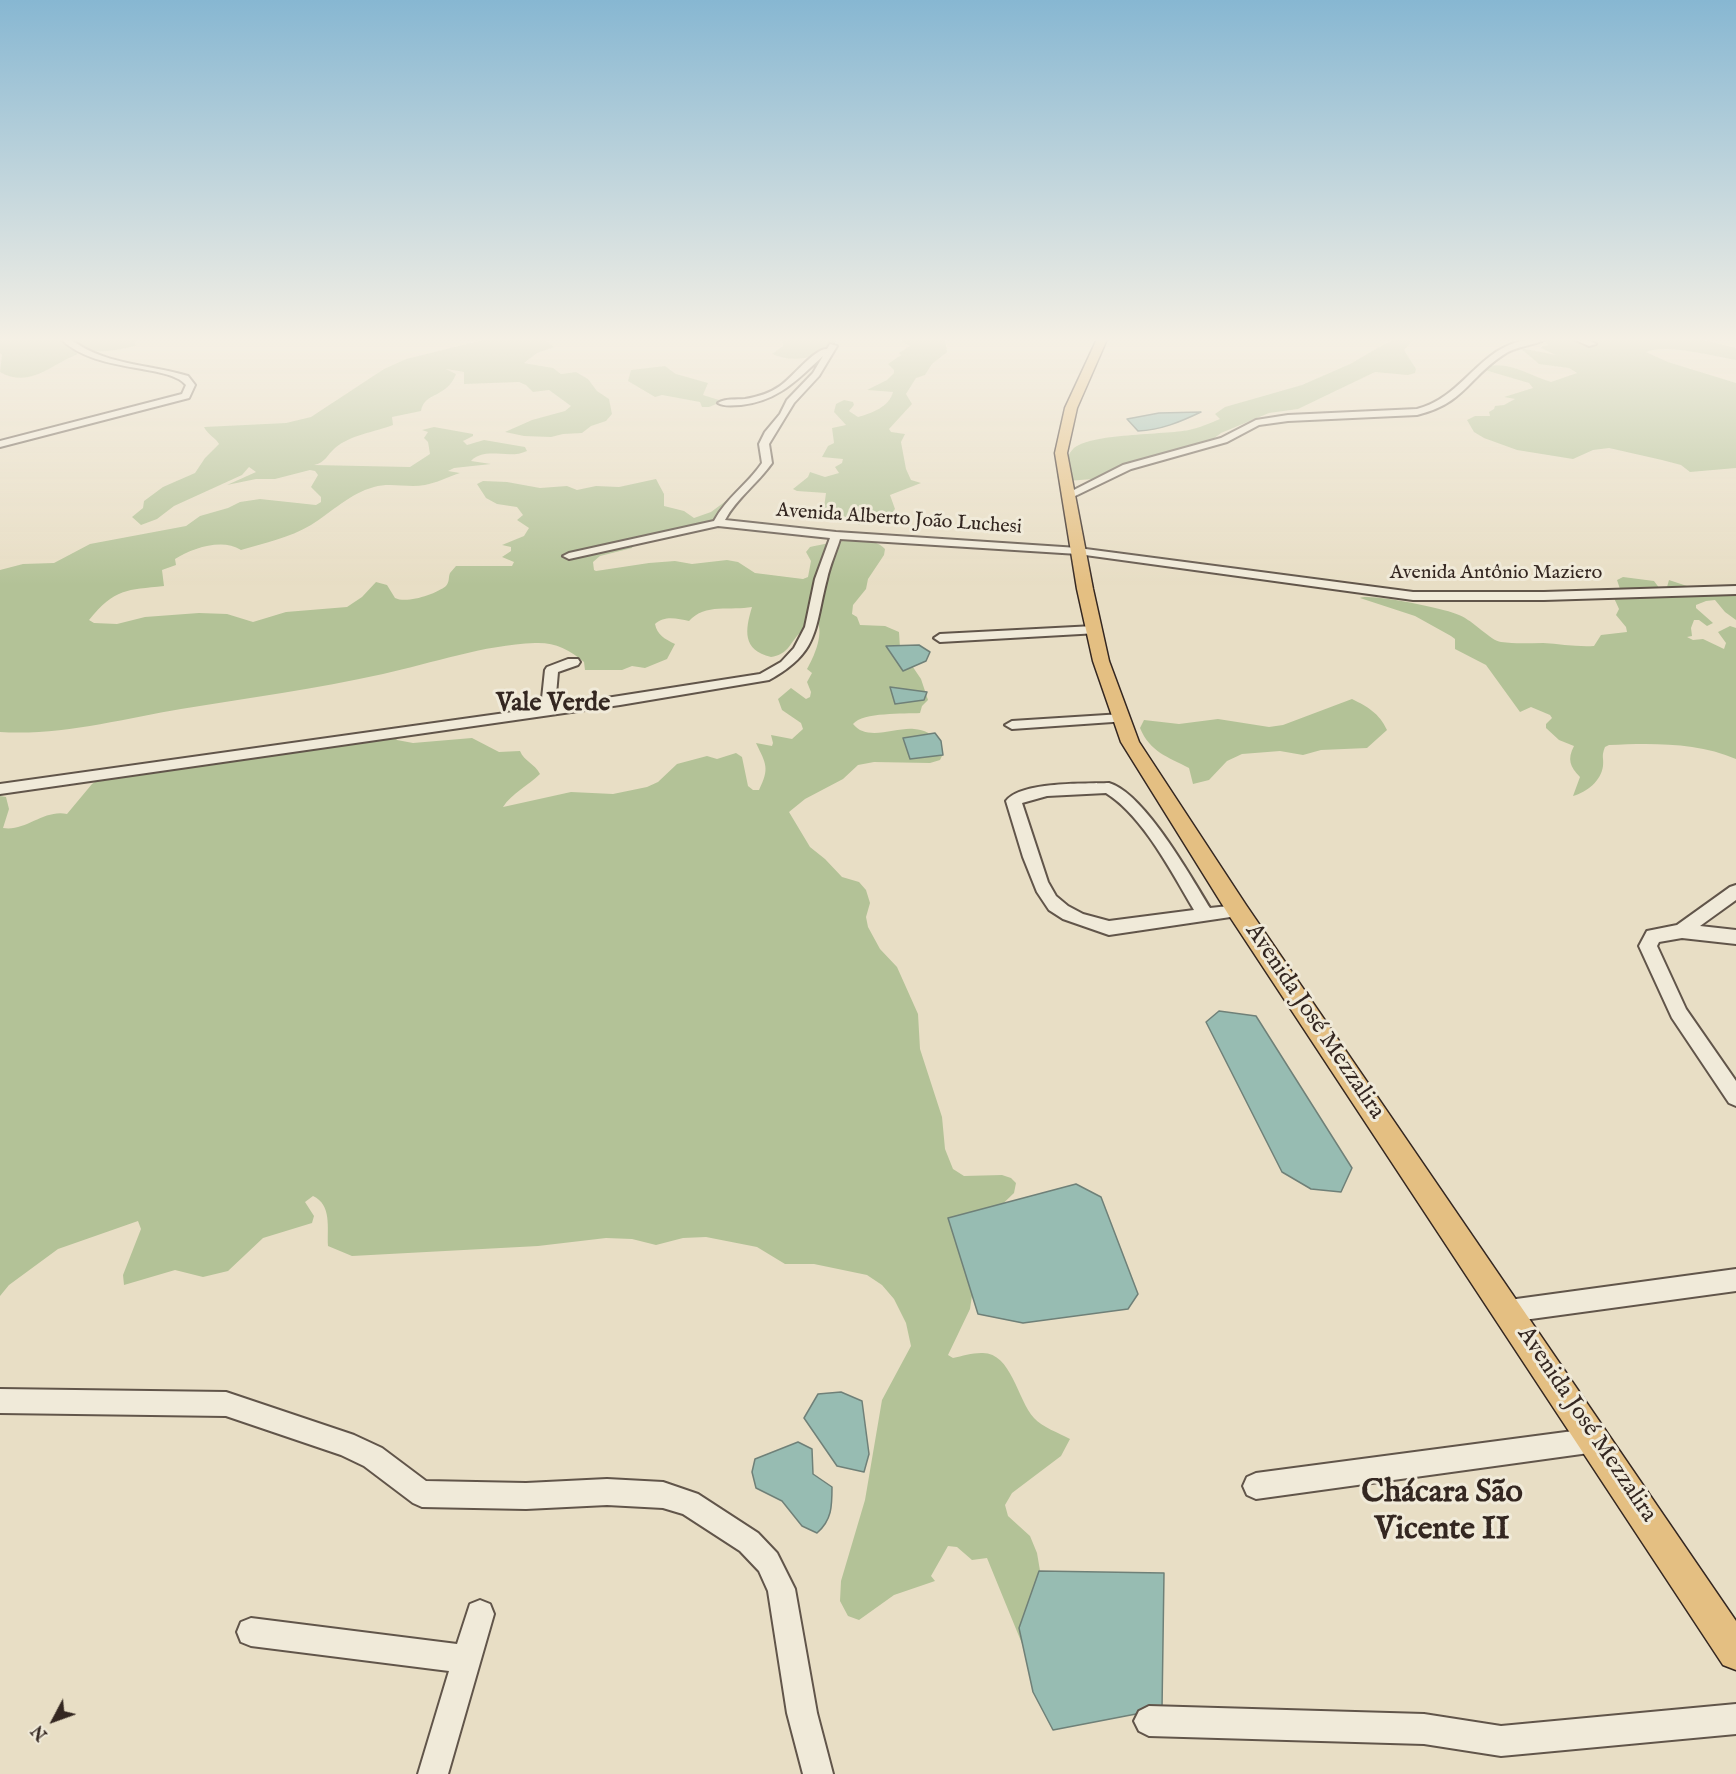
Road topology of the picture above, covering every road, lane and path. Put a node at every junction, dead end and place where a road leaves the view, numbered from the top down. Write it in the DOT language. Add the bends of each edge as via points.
graph roads {
  1 [pos="94,420"];
  2 [pos="779,420"];
  3 [pos="1068,420"];
  4 [pos="1277,420"];
  5 [pos="0,444"];
  6 [pos="1069,495"];
  7 [pos="718,523"];
  8 [pos="836,535"];
  9 [pos="1078,551"];
  10 [pos="569,556"];
  11 [pos="1736,590"];
  12 [pos="1094,630"];
  13 [pos="940,638"];
  14 [pos="573,662"];
  15 [pos="548,711"];
  16 [pos="1122,718"];
  17 [pos="1012,724"];
  18 [pos="0,789"];
  19 [pos="1736,891"];
  20 [pos="1238,911"];
  21 [pos="1205,915"];
  22 [pos="1682,931"];
  23 [pos="1736,937"];
  24 [pos="1736,1097"];
  25 [pos="1736,1280"];
  26 [pos="1509,1311"];
  27 [pos="0,1401"];
  28 [pos="1596,1440"];
  29 [pos="1256,1486"];
  30 [pos="480,1614"];
  31 [pos="251,1632"];
  32 [pos="1736,1652"];
  33 [pos="468,1659"];
  34 [pos="1736,1719"];
  35 [pos="1149,1721"];
  36 [pos="433,1774"];
  37 [pos="818,1774"];
  1 -- 5 [label="street"];
  2 -- 7 [label="street" via="764,444 767,463"];
  3 -- 6 [label="main road, Avenida José Mezzalira" via="1061,453"];
  4 -- 6 [label="street" via="1256,423 1213,444 1127,467"];
  6 -- 9 [label="main road, Avenida José Mezzalira"];
  7 -- 8 [label="street, Avenida Alberto João Luchesi"];
  7 -- 10 [label="street, Avenida Alberto João Luchesi"];
  8 -- 9 [label="street, Avenida Alberto João Luchesi"];
  8 -- 15 [label="street" via="811,627 793,659 772,674"];
  9 -- 11 [label="street, Avenida Antônio Maziero" via="1405,596"];
  9 -- 12 [label="main road, Avenida José Mezzalira"];
  12 -- 13 [label="street"];
  12 -- 16 [label="main road, Avenida José Mezzalira"];
  14 -- 15 [label="street" via="552,670"];
  15 -- 18 [label="street"];
  16 -- 17 [label="street"];
  16 -- 20 [label="main road, Avenida José Mezzalira" via="1150,776"];
  19 -- 22 [label="street"];
  20 -- 21 [label="street"];
  20 -- 26 [label="main road, Avenida José Mezzalira"];
  21 -- 21 [label="street" via="1109,927 1058,908 1049,899 1032,860 1014,801 1038,793 1109,788 1116,791 1178,868"];
  22 -- 23 [label="street"];
  22 -- 24 [label="street" via="1653,936 1648,946 1679,1013"];
  25 -- 26 [label="street"];
  26 -- 28 [label="main road, Avenida José Mezzalira"];
  27 -- 37 [label="street" via="226,1404 374,1457 422,1494 526,1496 607,1492 663,1495 688,1503 749,1542 768,1562 781,1589 802,1713"];
  28 -- 29 [label="street"];
  28 -- 32 [label="main road, Avenida José Mezzalira"];
  30 -- 33 [label="street"];
  31 -- 33 [label="street"];
  33 -- 36 [label="street"];
  34 -- 35 [label="street" via="1501,1741 1424,1729"];
}
